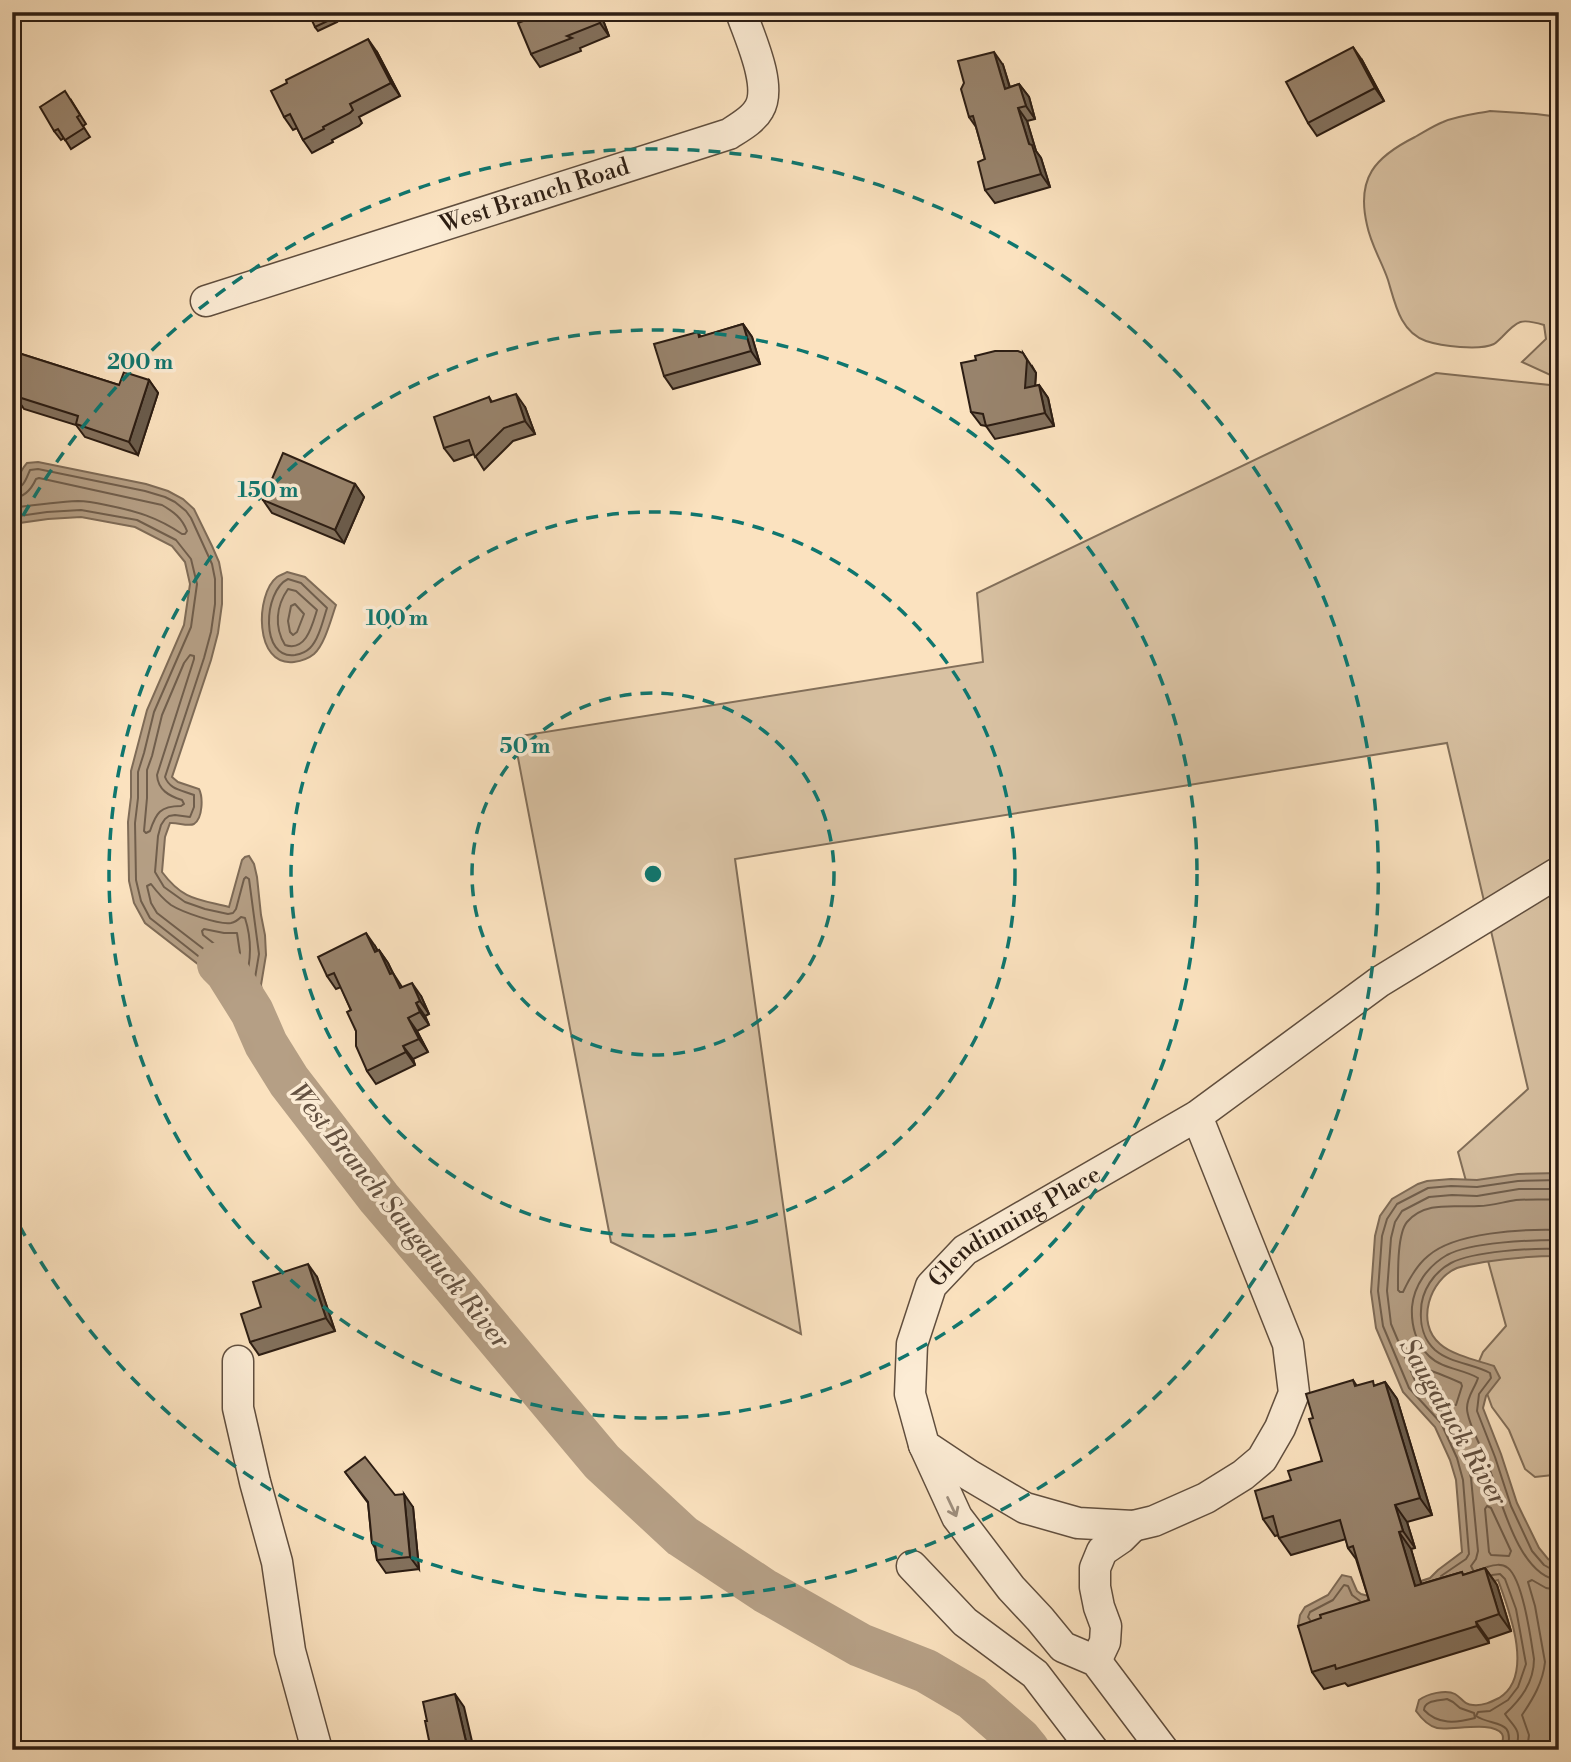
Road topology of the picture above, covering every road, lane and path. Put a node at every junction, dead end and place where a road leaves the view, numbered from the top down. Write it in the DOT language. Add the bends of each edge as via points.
graph roads {
  1 [pos="741,12"];
  2 [pos="206,300"];
  3 [pos="1559,872"];
  4 [pos="1197,1116"];
  5 [pos="238,1361"];
  6 [pos="924,1445"];
  7 [pos="1133,1526"];
  8 [pos="912,1566"];
  9 [pos="1063,1647"];
  10 [pos="1096,1661"];
  11 [pos="1035,1674"];
  12 [pos="317,1750"];
  13 [pos="1093,1750"];
  14 [pos="1163,1750"];
  1 -- 2 [label="street, West Branch Road" via="764,94 749,121 729,134"];
  3 -- 4 [label="street, Glendinning Place" via="1379,982"];
  4 -- 6 [label="street, Glendinning Place" via="965,1251 931,1286 912,1344 910,1394"];
  4 -- 7 [label="street" via="1288,1344 1294,1393 1262,1459 1243,1475 1206,1498"];
  5 -- 12 [label="street" via="238,1408 277,1562 290,1651"];
  6 -- 7 [label="street" via="1025,1508 1078,1523"];
  6 -- 9 [label="street, Glendinning Place, one-way" via="957,1517"];
  7 -- 10 [label="street" via="1102,1551 1095,1568 1095,1587 1106,1626"];
  8 -- 11 [label="street" via="965,1622"];
  9 -- 10 [label="street"];
  9 -- 11 [label="street"];
  10 -- 14 [label="street"];
  11 -- 13 [label="street"];
}
